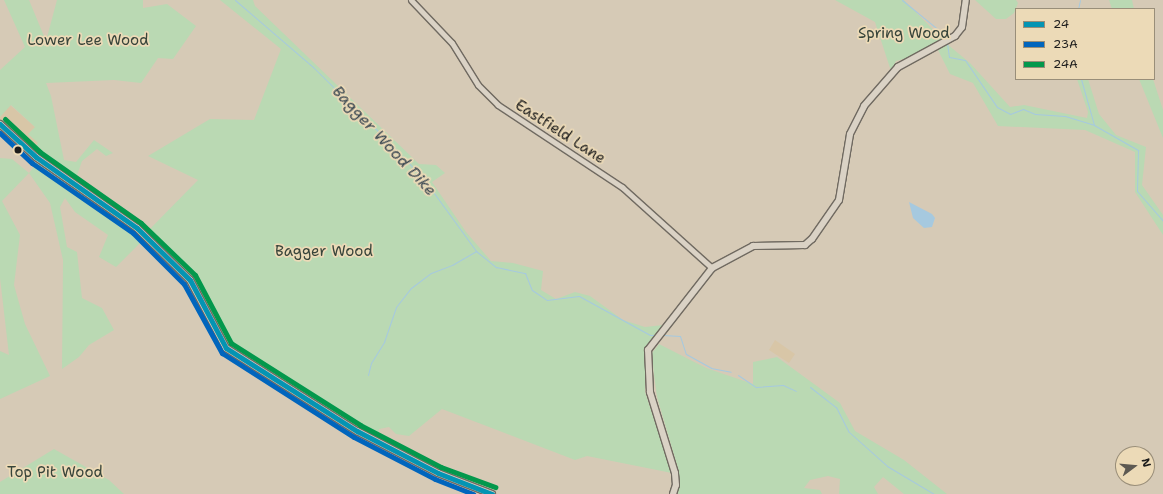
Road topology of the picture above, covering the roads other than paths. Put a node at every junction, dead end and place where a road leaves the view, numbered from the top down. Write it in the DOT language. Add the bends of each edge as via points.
graph roads {
  1 [pos="410,0"];
  2 [pos="966,0"];
  3 [pos="0,124"];
  4 [pos="712,268"];
  5 [pos="492,494"];
  6 [pos="673,494"];
  1 -- 4 [label="street, Eastfield Lane" via="452,43 478,85 498,105 622,187"];
  2 -- 4 [label="street" via="962,27 947,41 898,67 864,106 850,134 839,200 822,228 805,245 753,246"];
  3 -- 5 [label="street" via="36,157 137,228 190,280 226,348 357,431 438,473"];
  4 -- 6 [label="street" via="648,350 650,392 675,473 676,485"];
}
